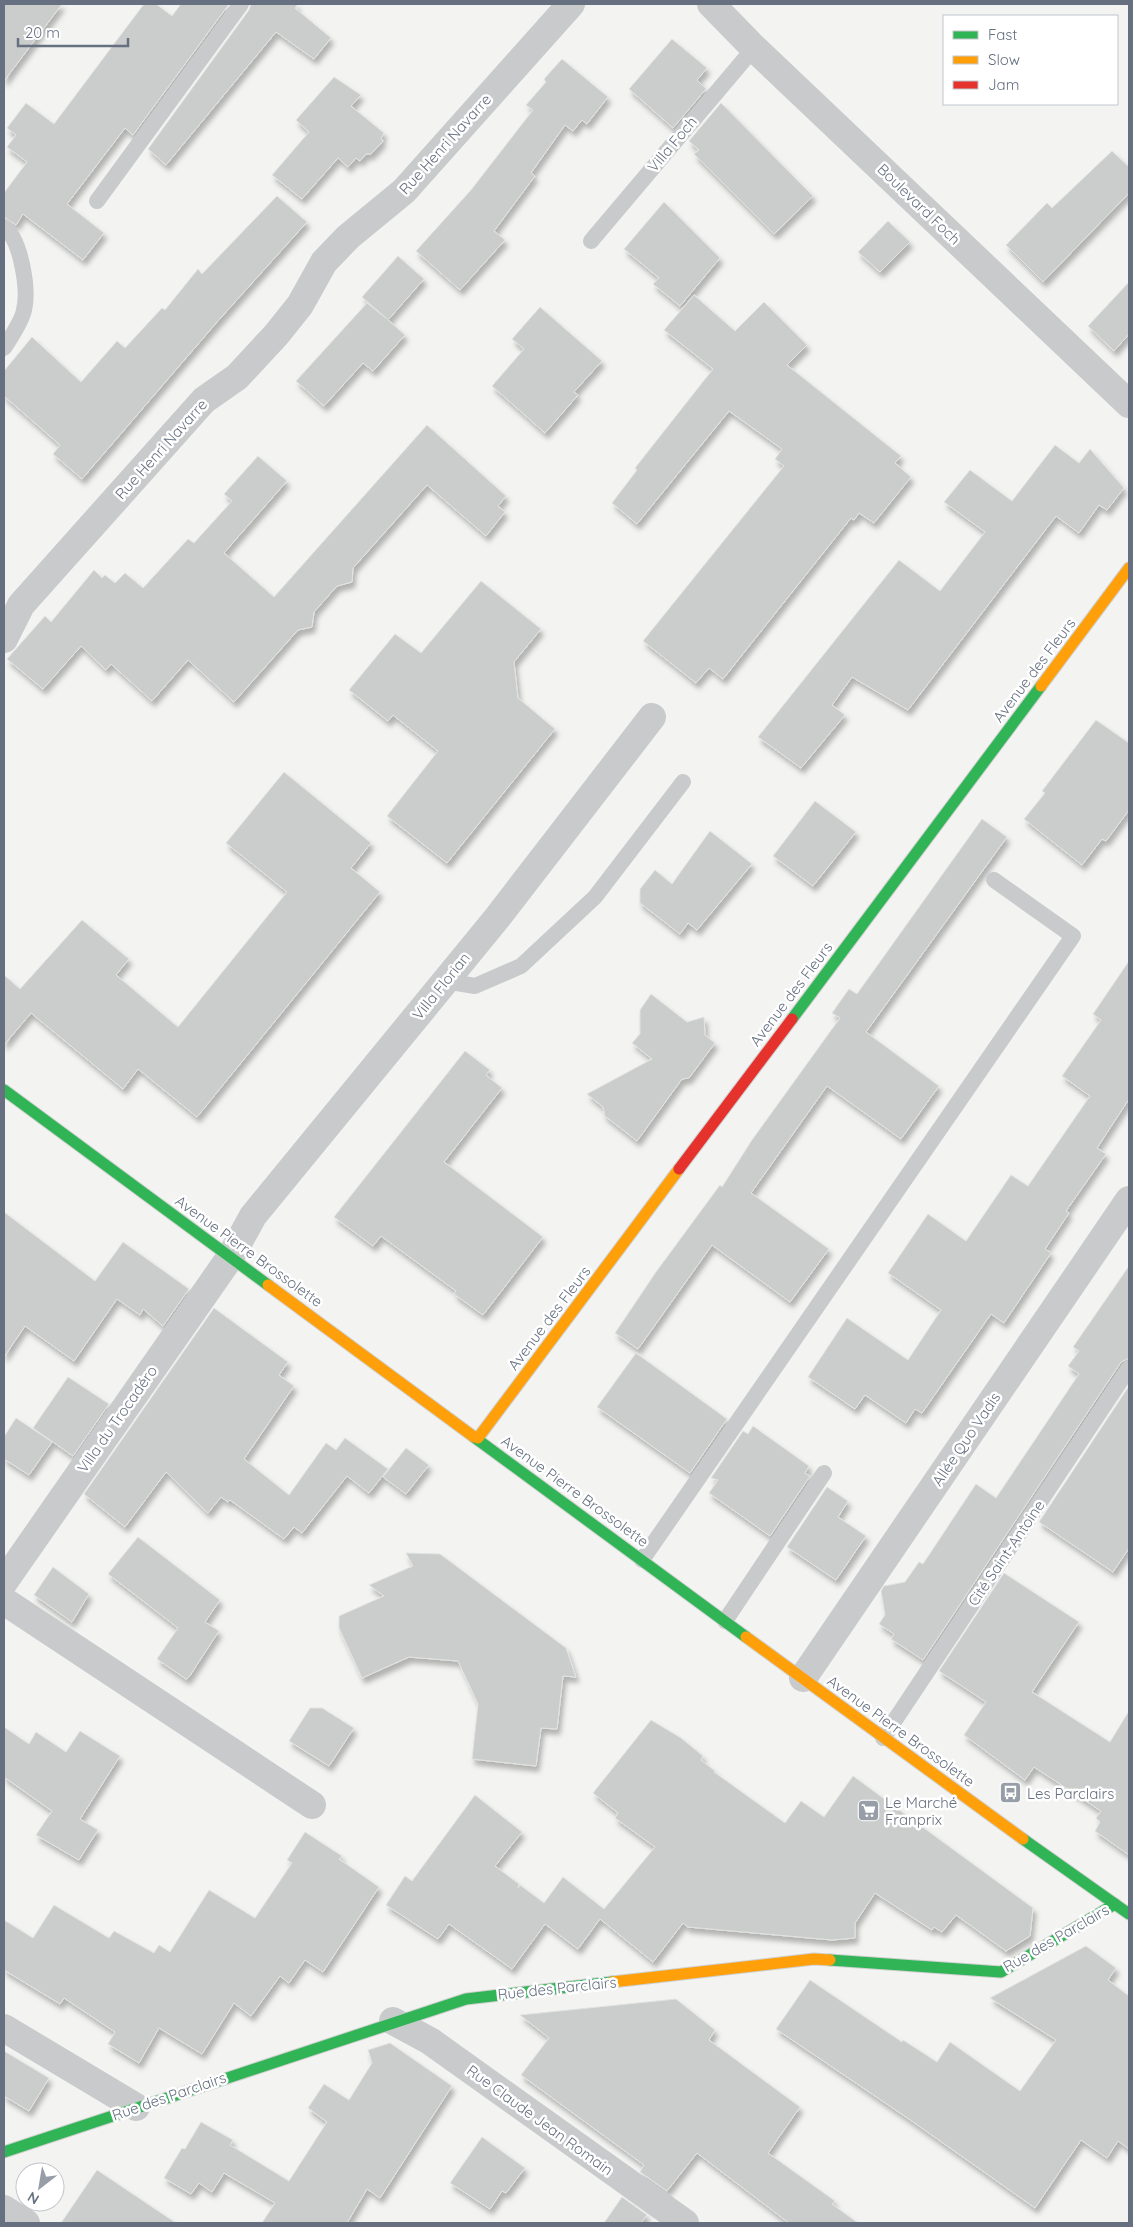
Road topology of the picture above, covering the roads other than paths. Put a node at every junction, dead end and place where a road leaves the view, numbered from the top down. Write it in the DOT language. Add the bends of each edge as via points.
graph roads {
  1 [pos="241,4"];
  2 [pos="571,4"];
  3 [pos="711,4"];
  4 [pos="754,48"];
  5 [pos="97,201"];
  6 [pos="4,227"];
  7 [pos="590,241"];
  8 [pos="4,348"];
  9 [pos="1129,404"];
  10 [pos="1129,568"];
  11 [pos="4,639"];
  12 [pos="652,717"];
  13 [pos="683,782"];
  14 [pos="994,880"];
  15 [pos="445,981"];
  16 [pos="4,1090"];
  17 [pos="1129,1200"];
  18 [pos="231,1256"];
  19 [pos="1129,1368"];
  20 [pos="478,1438"];
  21 [pos="824,1473"];
  22 [pos="642,1560"];
  23 [pos="4,1582"];
  24 [pos="4,1601"];
  25 [pos="725,1620"];
  26 [pos="803,1678"];
  27 [pos="883,1738"];
  28 [pos="312,1805"];
  29 [pos="1115,1904"];
  30 [pos="1129,1914"];
  31 [pos="393,2021"];
  32 [pos="4,2028"];
  33 [pos="136,2107"];
  34 [pos="4,2152"];
  35 [pos="4,2209"];
  36 [pos="26,2223"];
  37 [pos="685,2223"];
  1 -- 5 [label="lane"];
  2 -- 11 [label="street, Rue Henri Navarre" via="404,191 348,237 324,262 300,305 276,335 237,376 204,400 21,605"];
  3 -- 4 [label="street, Boulevard Foch"];
  4 -- 7 [label="lane, Villa Foch"];
  4 -- 9 [label="street, Boulevard Foch"];
  6 -- 8 [label="lane" via="9,230 23,264 24,311"];
  10 -- 20 [label="street, Avenue des Fleurs"];
  12 -- 15 [label="street, Villa Florian"];
  13 -- 15 [label="lane" via="595,896 521,966 475,986"];
  14 -- 22 [label="lane" via="1073,936"];
  15 -- 18 [label="street, Villa Florian" via="253,1216"];
  16 -- 18 [label="street, Avenue Pierre Brossolette"];
  17 -- 26 [label="street, Allée Quo Vadis"];
  18 -- 20 [label="street, Avenue Pierre Brossolette"];
  18 -- 23 [label="street, Villa du Trocadéro"];
  19 -- 27 [label="lane, Cité Saint-Antoine"];
  20 -- 22 [label="street, Avenue Pierre Brossolette"];
  21 -- 25 [label="lane"];
  22 -- 25 [label="street, Avenue Pierre Brossolette"];
  24 -- 28 [label="street"];
  25 -- 26 [label="street, Avenue Pierre Brossolette"];
  26 -- 27 [label="street, Avenue Pierre Brossolette"];
  27 -- 29 [label="street, Avenue Pierre Brossolette"];
  29 -- 30 [label="street, Avenue Pierre Brossolette"];
  29 -- 31 [label="street, Rue des Parclairs" via="1002,1972 814,1959 466,1999"];
  31 -- 33 [label="street, Rue des Parclairs"];
  31 -- 37 [label="street, Rue Claude Jean Romain" via="430,2041"];
  32 -- 33 [label="street"];
  33 -- 34 [label="street, Rue des Parclairs"];
  35 -- 36 [label="street"];
}
